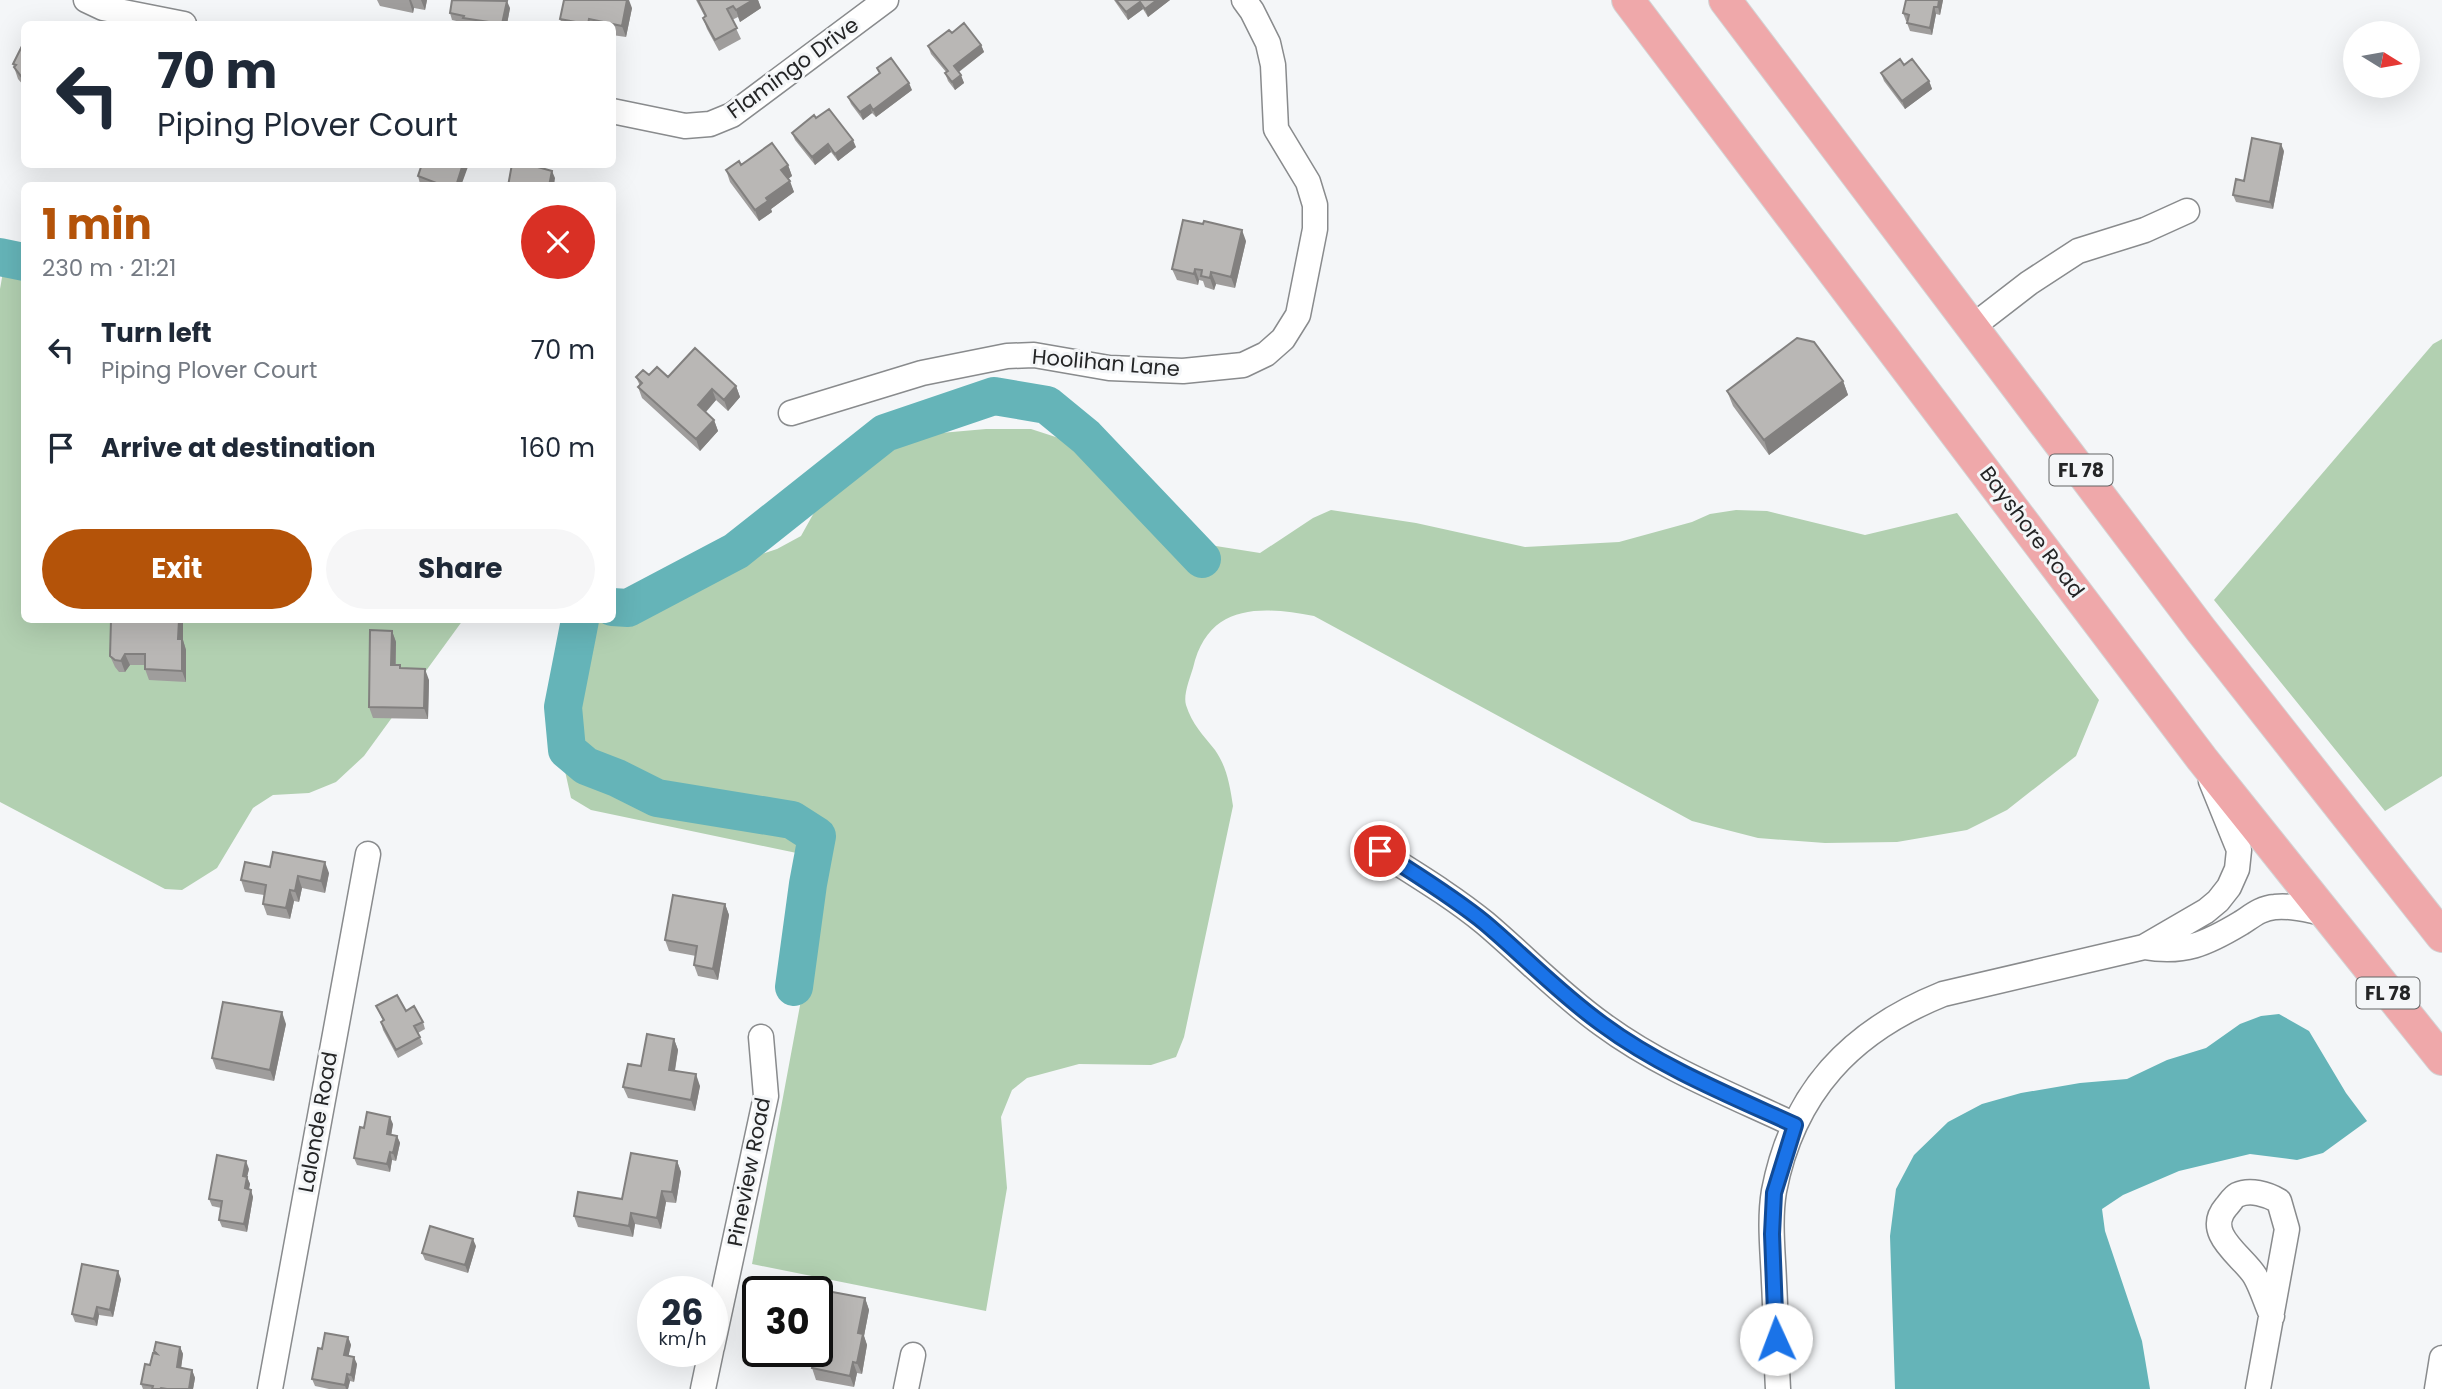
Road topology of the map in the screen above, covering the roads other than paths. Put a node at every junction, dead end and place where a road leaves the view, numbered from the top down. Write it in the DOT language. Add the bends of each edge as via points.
graph roads {
  1 [pos="86,0"];
  2 [pos="886,0"];
  3 [pos="1628,0"];
  4 [pos="1725,0"];
  5 [pos="1248,6"];
  6 [pos="169,21"];
  7 [pos="616,112"];
  8 [pos="2187,211"];
  9 [pos="1972,327"];
  10 [pos="791,413"];
  11 [pos="2202,759"];
  12 [pos="1380,851"];
  13 [pos="368,854"];
  14 [pos="2329,920"];
  15 [pos="2442,936"];
  16 [pos="2144,947"];
  17 [pos="2442,1025"];
  18 [pos="761,1037"];
  19 [pos="2442,1059"];
  20 [pos="1795,1125"];
  21 [pos="728,1276"];
  22 [pos="2272,1316"];
  23 [pos="913,1355"];
  24 [pos="2442,1359"];
  25 [pos="708,1367"];
  26 [pos="270,1389"];
  27 [pos="703,1389"];
  28 [pos="906,1389"];
  29 [pos="1778,1389"];
  30 [pos="2258,1389"];
  31 [pos="2437,1389"];
  1 -- 6 [label="street" via="103,8"];
  2 -- 7 [label="street, Flamingo Drive" via="732,115 709,124 685,126"];
  3 -- 11 [label="main road, Bayshore Road / FL 78"];
  4 -- 9 [label="main road, FL 78"];
  5 -- 10 [label="street, Hoolihan Lane" via="1268,43 1276,129 1308,183 1315,205 1315,229 1298,315 1283,340 1243,365 1183,371 1007,356 922,373"];
  8 -- 9 [label="street" via="2146,230 2078,251"];
  9 -- 15 [label="main road, FL 78"];
  11 -- 14 [label="main road, Bayshore Road / FL 78"];
  11 -- 16 [label="street" via="2239,850 2237,869 2218,901"];
  12 -- 20 [label="street" via="1483,922 1564,994 1629,1043"];
  13 -- 26 [label="street, Lalonde Road"];
  14 -- 16 [label="street" via="2290,906 2274,907 2186,949"];
  14 -- 17 [label="main road" via="2368,951 2413,1004"];
  14 -- 19 [label="main road, Bayshore Road / FL 78"];
  16 -- 20 [label="street" via="1942,994 1919,1004 1853,1045 1812,1094"];
  18 -- 21 [label="street, Pineview Road" via="766,1096"];
  20 -- 29 [label="street" via="1774,1193"];
  22 -- 30 [label="street"];
  23 -- 28 [label="street"];
  24 -- 31 [label="street"];
  25 -- 27 [label="street, Pineview Road"];
}
